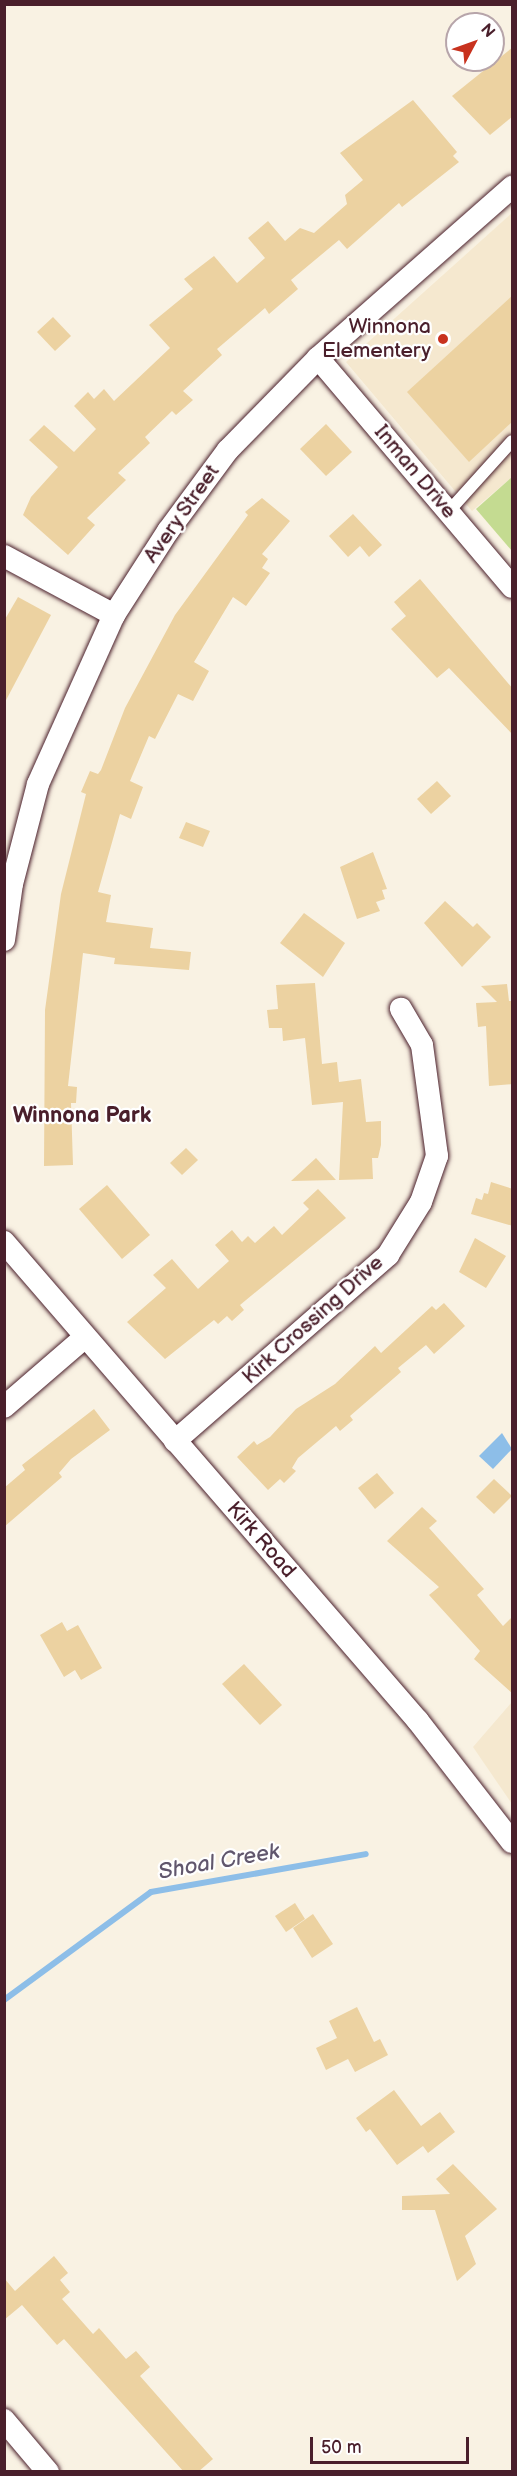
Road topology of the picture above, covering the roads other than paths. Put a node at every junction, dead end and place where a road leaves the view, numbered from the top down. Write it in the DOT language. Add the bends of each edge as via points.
graph roads {
  1 [pos="513,188"];
  2 [pos="318,358"];
  3 [pos="513,441"];
  4 [pos="448,511"];
  5 [pos="4,556"];
  6 [pos="513,587"];
  7 [pos="114,615"];
  8 [pos="4,940"];
  9 [pos="400,1009"];
  10 [pos="4,1242"];
  11 [pos="85,1337"];
  12 [pos="4,1407"];
  13 [pos="175,1442"];
  14 [pos="513,1842"];
  15 [pos="4,2420"];
  16 [pos="48,2472"];
  1 -- 2 [label="street, Avery Street"];
  2 -- 4 [label="street, Inman Drive"];
  2 -- 7 [label="street, Avery Street" via="228,450"];
  3 -- 4 [label="lane"];
  4 -- 6 [label="street, Inman Drive"];
  5 -- 7 [label="street"];
  7 -- 8 [label="street, Avery Street" via="38,784 12,884"];
  9 -- 13 [label="street, Kirk Crossing Drive" via="422,1045 437,1156 421,1202 387,1255"];
  10 -- 11 [label="street, Kirk Road"];
  11 -- 12 [label="street"];
  11 -- 13 [label="street, Kirk Road"];
  13 -- 14 [label="street, Kirk Road" via="418,1721"];
  15 -- 16 [label="street"];
}
